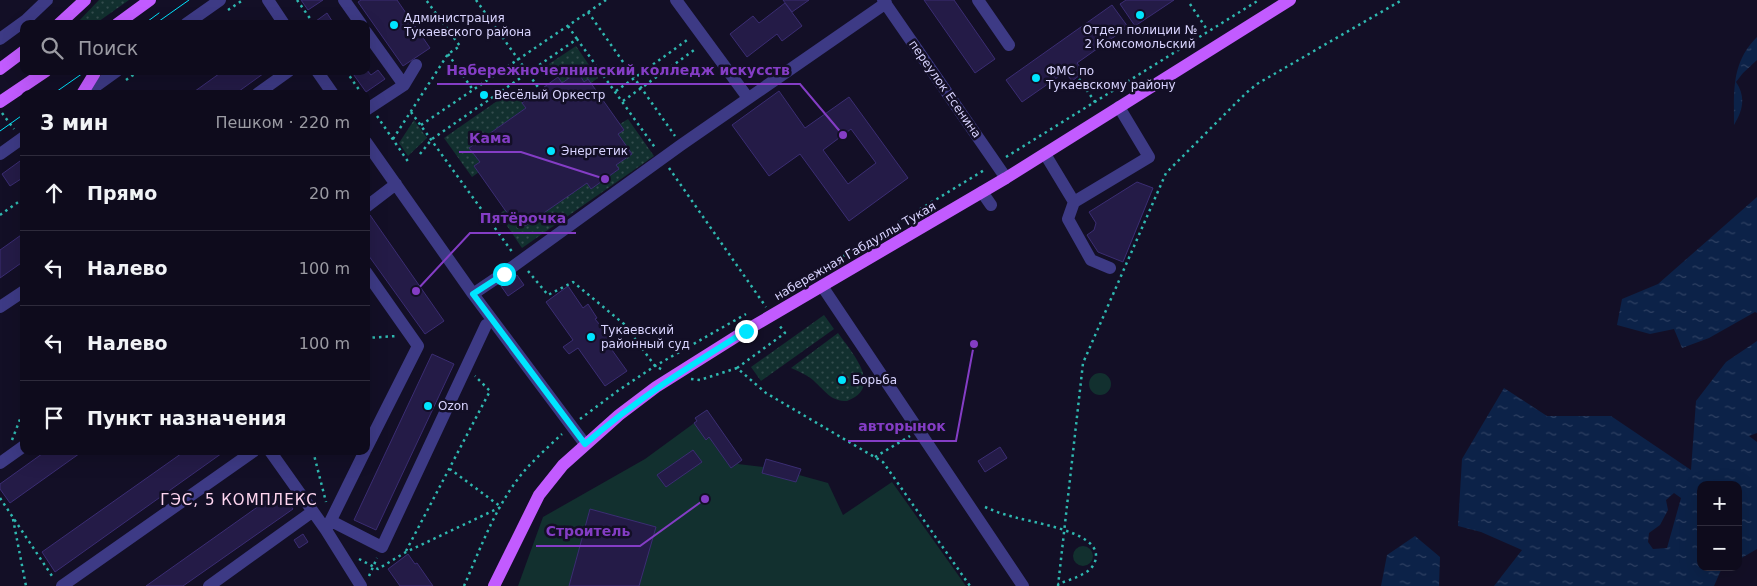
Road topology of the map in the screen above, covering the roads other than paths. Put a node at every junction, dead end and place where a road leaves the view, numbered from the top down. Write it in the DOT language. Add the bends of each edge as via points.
graph roads {
  1 [pos="85,0"];
  2 [pos="150,0"];
  3 [pos="220,0"];
  4 [pos="268,0"];
  5 [pos="344,0"];
  6 [pos="676,0"];
  7 [pos="978,0"];
  8 [pos="1287,1"];
  9 [pos="42,2"];
  10 [pos="885,2"];
  11 [pos="130,18"];
  12 [pos="26,20"];
  13 [pos="63,20"];
  14 [pos="192,20"];
  15 [pos="281,20"];
  16 [pos="357,20"];
  17 [pos="20,24"];
  18 [pos="370,38"];
  19 [pos="0,39"];
  20 [pos="1010,45"];
  21 [pos="20,54"];
  22 [pos="416,64"];
  23 [pos="0,69"];
  24 [pos="40,75"];
  25 [pos="94,75"];
  26 [pos="112,75"];
  27 [pos="283,75"];
  28 [pos="320,75"];
  29 [pos="404,85"];
  30 [pos="85,90"];
  31 [pos="89,90"];
  32 [pos="263,90"];
  33 [pos="330,90"];
  34 [pos="748,98"];
  35 [pos="0,102"];
  36 [pos="370,107"];
  37 [pos="1119,107"];
  38 [pos="20,139"];
  39 [pos="370,148"];
  40 [pos="0,154"];
  41 [pos="1045,154"];
  42 [pos="1006,178"];
  43 [pos="396,184"];
  44 [pos="982,192"];
  45 [pos="1074,202"];
  46 [pos="370,204"];
  47 [pos="991,205"];
  48 [pos="1110,268"];
  49 [pos="370,278"];
  50 [pos="822,286"];
  51 [pos="20,294"];
  52 [pos="473,294"];
  53 [pos="0,307"];
  54 [pos="486,325"];
  55 [pos="370,442"];
  56 [pos="585,444"];
  57 [pos="20,448"];
  58 [pos="248,455"];
  59 [pos="273,455"];
  60 [pos="363,455"];
  61 [pos="1,459"];
  62 [pos="312,512"];
  63 [pos="328,525"];
  64 [pos="364,583"];
  65 [pos="61,586"];
  66 [pos="209,586"];
  67 [pos="494,586"];
  68 [pos="1023,586"];
  1 -- 13 [label="main road"];
  2 -- 11 [label="main road"];
  3 -- 14 [label="street"];
  4 -- 15 [label="street"];
  5 -- 16 [label="street"];
  6 -- 34 [label="street"];
  7 -- 20 [label="street"];
  8 -- 37 [label="main road, набережная Габдуллы Тукая"];
  9 -- 12 [label="street"];
  10 -- 34 [label="street"];
  10 -- 42 [label="street, переулок Есенина"];
  17 -- 19 [label="street"];
  18 -- 29 [label="street"];
  21 -- 23 [label="main road"];
  22 -- 29 [label="street"];
  24 -- 35 [label="main road"];
  25 -- 30 [label="main road"];
  26 -- 31 [label="street"];
  27 -- 32 [label="street"];
  28 -- 33 [label="street"];
  29 -- 36 [label="street"];
  34 -- 52 [label="street"];
  37 -- 41 [label="main road, набережная Габдуллы Тукая"];
  37 -- 45 [label="street" via="1150,157"];
  38 -- 40 [label="street"];
  39 -- 43 [label="street"];
  41 -- 42 [label="main road, набережная Габдуллы Тукая"];
  41 -- 45 [label="street"];
  42 -- 44 [label="main road, набережная Габдуллы Тукая"];
  43 -- 46 [label="street"];
  43 -- 52 [label="street"];
  44 -- 47 [label="street"];
  44 -- 50 [label="main road, набережная Габдуллы Тукая"];
  45 -- 48 [label="street" via="1068,219 1092,260"];
  49 -- 55 [label="street" via="418,346"];
  50 -- 56 [label="main road, набережная Габдуллы Тукая" via="665,382"];
  50 -- 68 [label="street"];
  51 -- 53 [label="street"];
  52 -- 56 [label="street"];
  54 -- 63 [label="street" via="382,547"];
  56 -- 67 [label="main road, набережная Габдуллы Тукая" via="539,495"];
  57 -- 61 [label="street"];
  58 -- 65 [label="street"];
  59 -- 62 [label="street"];
  60 -- 63 [label="street"];
  62 -- 63 [label="street"];
  62 -- 66 [label="street"];
  63 -- 64 [label="street"];
}
